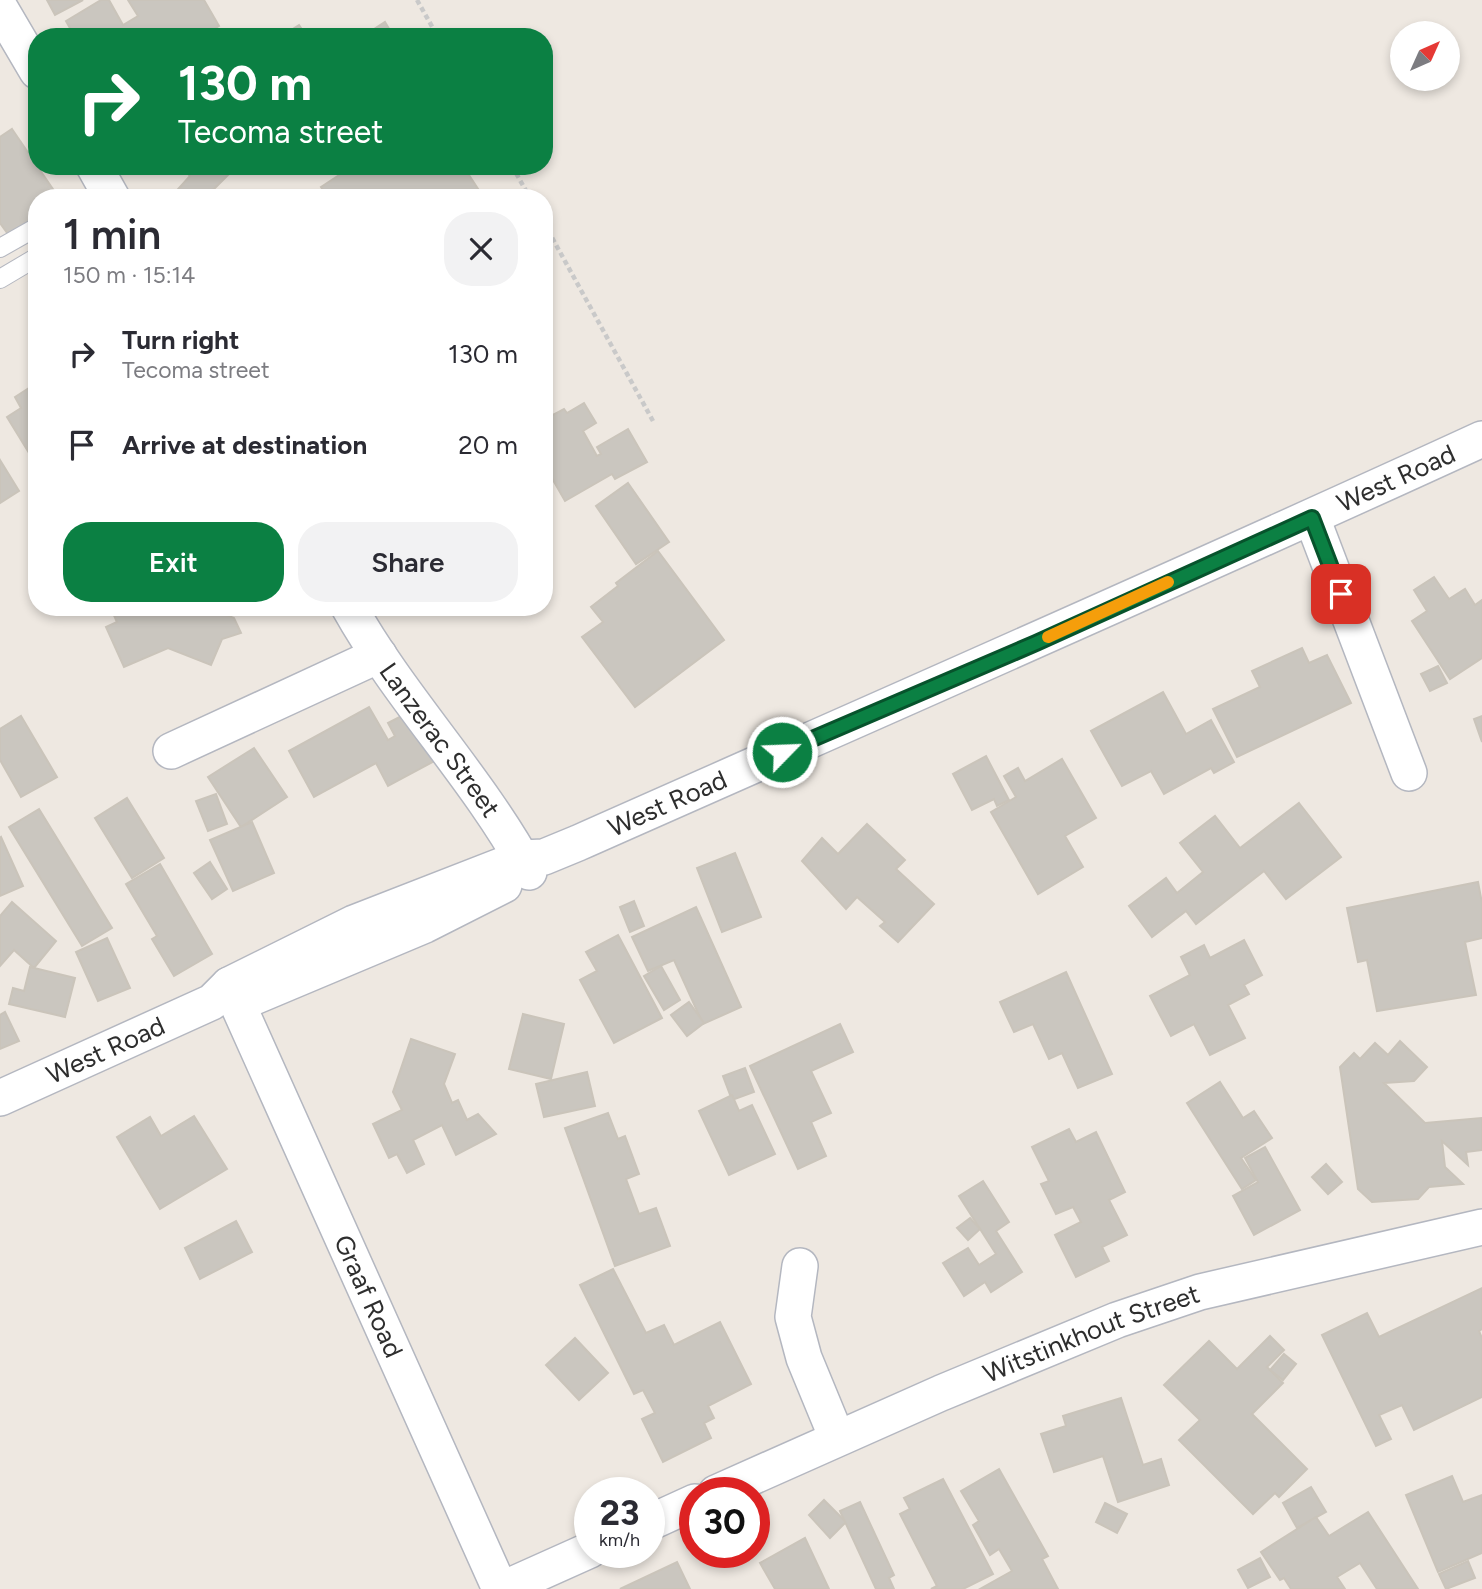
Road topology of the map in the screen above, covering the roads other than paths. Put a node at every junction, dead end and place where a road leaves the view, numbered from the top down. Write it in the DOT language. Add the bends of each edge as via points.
graph roads {
  1 [pos="0,8"];
  2 [pos="21,65"];
  3 [pos="28,232"];
  4 [pos="0,248"];
  5 [pos="28,262"];
  6 [pos="0,279"];
  7 [pos="1482,439"];
  8 [pos="1312,518"];
  9 [pos="365,616"];
  10 [pos="379,654"];
  11 [pos="171,751"];
  12 [pos="1409,773"];
  13 [pos="531,862"];
  14 [pos="226,997"];
  15 [pos="0,1098"];
  16 [pos="1482,1227"];
  17 [pos="800,1266"];
  18 [pos="836,1438"];
  19 [pos="751,1477"];
  20 [pos="574,1557"];
  21 [pos="501,1589"];
  1 -- 2 [label="street"];
  3 -- 4 [label="lane"];
  5 -- 6 [label="lane"];
  7 -- 8 [label="street, West Road"];
  8 -- 12 [label="street"];
  8 -- 13 [label="street, West Road"];
  9 -- 10 [label="street, Lanzerac Street"];
  10 -- 11 [label="street"];
  10 -- 13 [label="street, Lanzerac Street"];
  13 -- 14 [label="street, West Road" via="425,925"];
  14 -- 15 [label="street, West Road"];
  14 -- 21 [label="street, Graaf Road"];
  16 -- 18 [label="street, Witstinkhout Street" via="1200,1292 1048,1348"];
  17 -- 18 [label="street" via="793,1317"];
  18 -- 19 [label="street, Witstinkhout Street"];
  20 -- 21 [label="street"];
}
